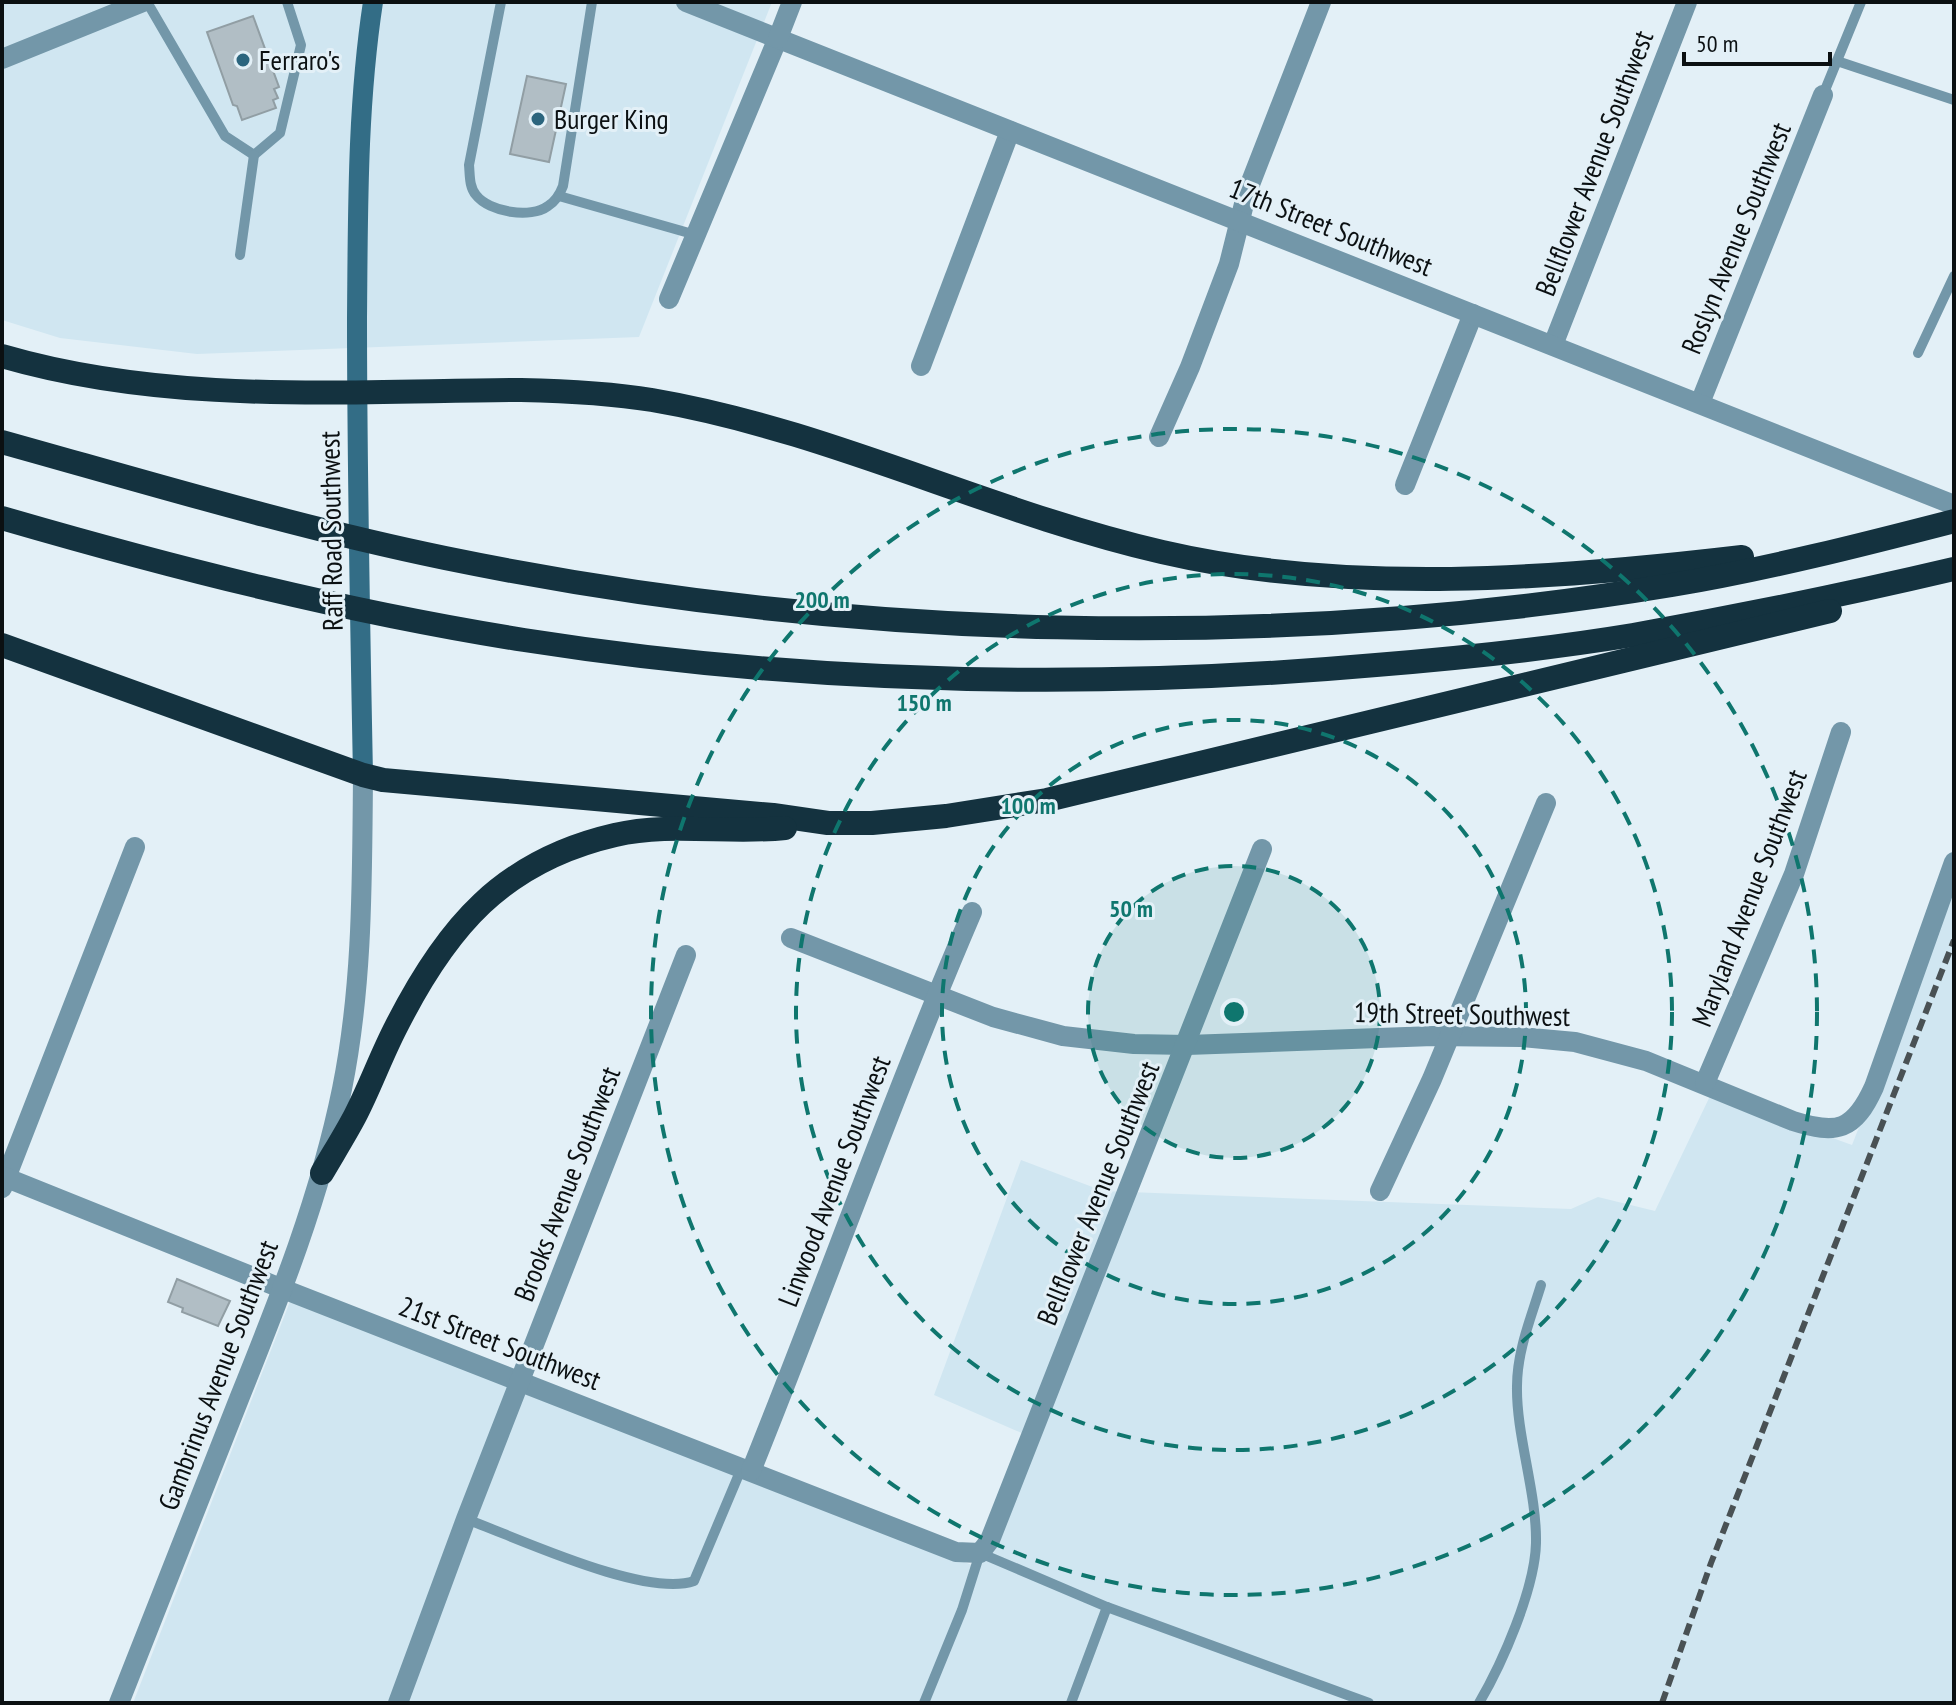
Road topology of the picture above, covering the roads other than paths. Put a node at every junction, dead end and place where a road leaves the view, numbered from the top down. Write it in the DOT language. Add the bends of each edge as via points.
graph roads {
  1 [pos="145,2"];
  2 [pos="287,2"];
  3 [pos="373,2"];
  4 [pos="501,2"];
  5 [pos="592,2"];
  6 [pos="686,2"];
  7 [pos="792,2"];
  8 [pos="1321,2"];
  9 [pos="1687,2"];
  10 [pos="1861,2"];
  11 [pos="111,8"];
  12 [pos="778,38"];
  13 [pos="2,59"];
  14 [pos="1837,61"];
  15 [pos="1823,95"];
  16 [pos="1954,100"];
  17 [pos="1010,131"];
  18 [pos="254,155"];
  19 [pos="559,196"];
  20 [pos="1240,222"];
  21 [pos="696,235"];
  22 [pos="240,255"];
  23 [pos="1954,276"];
  24 [pos="669,299"];
  25 [pos="1473,314"];
  26 [pos="1553,345"];
  27 [pos="1918,353"];
  28 [pos="2,356"];
  29 [pos="921,366"];
  30 [pos="357,391"];
  31 [pos="1700,403"];
  32 [pos="1159,437"];
  33 [pos="2,442"];
  34 [pos="1405,485"];
  35 [pos="1954,505"];
  36 [pos="2,518"];
  37 [pos="1954,521"];
  38 [pos="1874,541"];
  39 [pos="1946,571"];
  40 [pos="1901,581"];
  41 [pos="2,645"];
  42 [pos="1841,732"];
  43 [pos="363,775"];
  44 [pos="1546,803"];
  45 [pos="828,823"];
  46 [pos="135,847"];
  47 [pos="1262,849"];
  48 [pos="1954,862"];
  49 [pos="972,912"];
  50 [pos="791,938"];
  51 [pos="686,955"];
  52 [pos="936,996"];
  53 [pos="1449,1037"];
  54 [pos="1187,1045"];
  55 [pos="347,1060"];
  56 [pos="1705,1083"];
  57 [pos="322,1173"];
  58 [pos="3,1181"];
  59 [pos="1380,1191"];
  60 [pos="1541,1285"];
  61 [pos="283,1289"];
  62 [pos="520,1381"];
  63 [pos="747,1469"];
  64 [pos="466,1519"];
  65 [pos="980,1553"];
  66 [pos="1107,1607"];
  67 [pos="119,1703"];
  68 [pos="398,1703"];
  69 [pos="924,1703"];
  70 [pos="1071,1703"];
  71 [pos="1369,1703"];
  72 [pos="1479,1703"];
  1 -- 11 [label="street"];
  1 -- 18 [label="lane" via="225,136"];
  2 -- 18 [label="lane" via="301,45 280,133"];
  3 -- 30 [label="main road, Raff Road Southwest" via="358,158"];
  4 -- 19 [label="lane" via="469,165 471,187 489,206 511,211 546,208"];
  5 -- 19 [label="lane"];
  6 -- 12 [label="street, 17th Street Southwest"];
  7 -- 12 [label="street"];
  8 -- 20 [label="street"];
  9 -- 26 [label="street, Bellflower Avenue Southwest"];
  10 -- 14 [label="lane"];
  11 -- 13 [label="street"];
  12 -- 17 [label="street, 17th Street Southwest"];
  12 -- 21 [label="street"];
  14 -- 15 [label="lane"];
  14 -- 16 [label="lane"];
  15 -- 31 [label="street, Roslyn Avenue Southwest"];
  17 -- 20 [label="street, 17th Street Southwest"];
  17 -- 29 [label="street"];
  18 -- 22 [label="lane"];
  19 -- 21 [label="lane"];
  20 -- 25 [label="street, 17th Street Southwest"];
  20 -- 32 [label="street" via="1229,264"];
  21 -- 24 [label="street"];
  23 -- 27 [label="lane"];
  25 -- 26 [label="street, 17th Street Southwest"];
  25 -- 34 [label="street"];
  26 -- 31 [label="street, 17th Street Southwest"];
  28 -- 30 [label="highway" via="151,387"];
  30 -- 38 [label="highway" via="569,391 698,409 1108,538 1238,567 1323,575 1486,578 1657,567"];
  30 -- 43 [label="main road, Raff Road Southwest"];
  31 -- 35 [label="street, 17th Street Southwest"];
  33 -- 38 [label="highway" via="444,558 771,608 976,623 1208,627 1383,619 1524,606 1736,573"];
  36 -- 40 [label="highway" via="167,566 440,625 729,665 871,676 1113,680 1303,672 1461,658 1631,635"];
  37 -- 38 [label="highway"];
  39 -- 40 [label="highway"];
  40 -- 45 [label="highway" via="1830,611 1090,792 946,816"];
  41 -- 43 [label="highway"];
  42 -- 56 [label="street, Maryland Avenue Southwest" via="1788,889"];
  43 -- 45 [label="highway"];
  43 -- 55 [label="street, Raff Road Southwest" via="360,950"];
  44 -- 53 [label="street"];
  45 -- 57 [label="highway" via="616,835 567,849 519,875 467,916 442,947"];
  46 -- 58 [label="street"];
  47 -- 54 [label="street, Bellflower Avenue Southwest"];
  48 -- 56 [label="street, 19th Street Southwest" via="1874,1087 1849,1124 1817,1129"];
  49 -- 52 [label="street, Linwood Avenue Southwest"];
  50 -- 52 [label="street, 19th Street Southwest"];
  51 -- 62 [label="street, Brooks Avenue Southwest"];
  52 -- 54 [label="street, 19th Street Southwest" via="1063,1036"];
  52 -- 63 [label="street, Linwood Avenue Southwest" via="805,1337"];
  53 -- 54 [label="street, 19th Street Southwest"];
  53 -- 56 [label="street, 19th Street Southwest" via="1575,1042"];
  53 -- 59 [label="street"];
  54 -- 65 [label="street, Bellflower Avenue Southwest" via="1030,1443"];
  55 -- 57 [label="street, Gambrinus Avenue Southwest"];
  57 -- 61 [label="street, Gambrinus Avenue Southwest"];
  58 -- 61 [label="street, 21st Street Southwest"];
  60 -- 72 [label="lane" via="1522,1346 1516,1388 1536,1543 1531,1577"];
  61 -- 62 [label="street, 21st Street Southwest"];
  61 -- 67 [label="street, Gambrinus Avenue Southwest"];
  62 -- 63 [label="street, 21st Street Southwest"];
  62 -- 64 [label="street, Brooks Avenue Southwest"];
  63 -- 64 [label="lane" via="694,1581 679,1586 612,1575"];
  63 -- 65 [label="street, 21st Street Southwest" via="956,1552"];
  64 -- 68 [label="street, Brooks Avenue Southwest"];
  65 -- 66 [label="lane"];
  65 -- 69 [label="lane"];
  66 -- 70 [label="lane"];
  66 -- 71 [label="lane"];
}
